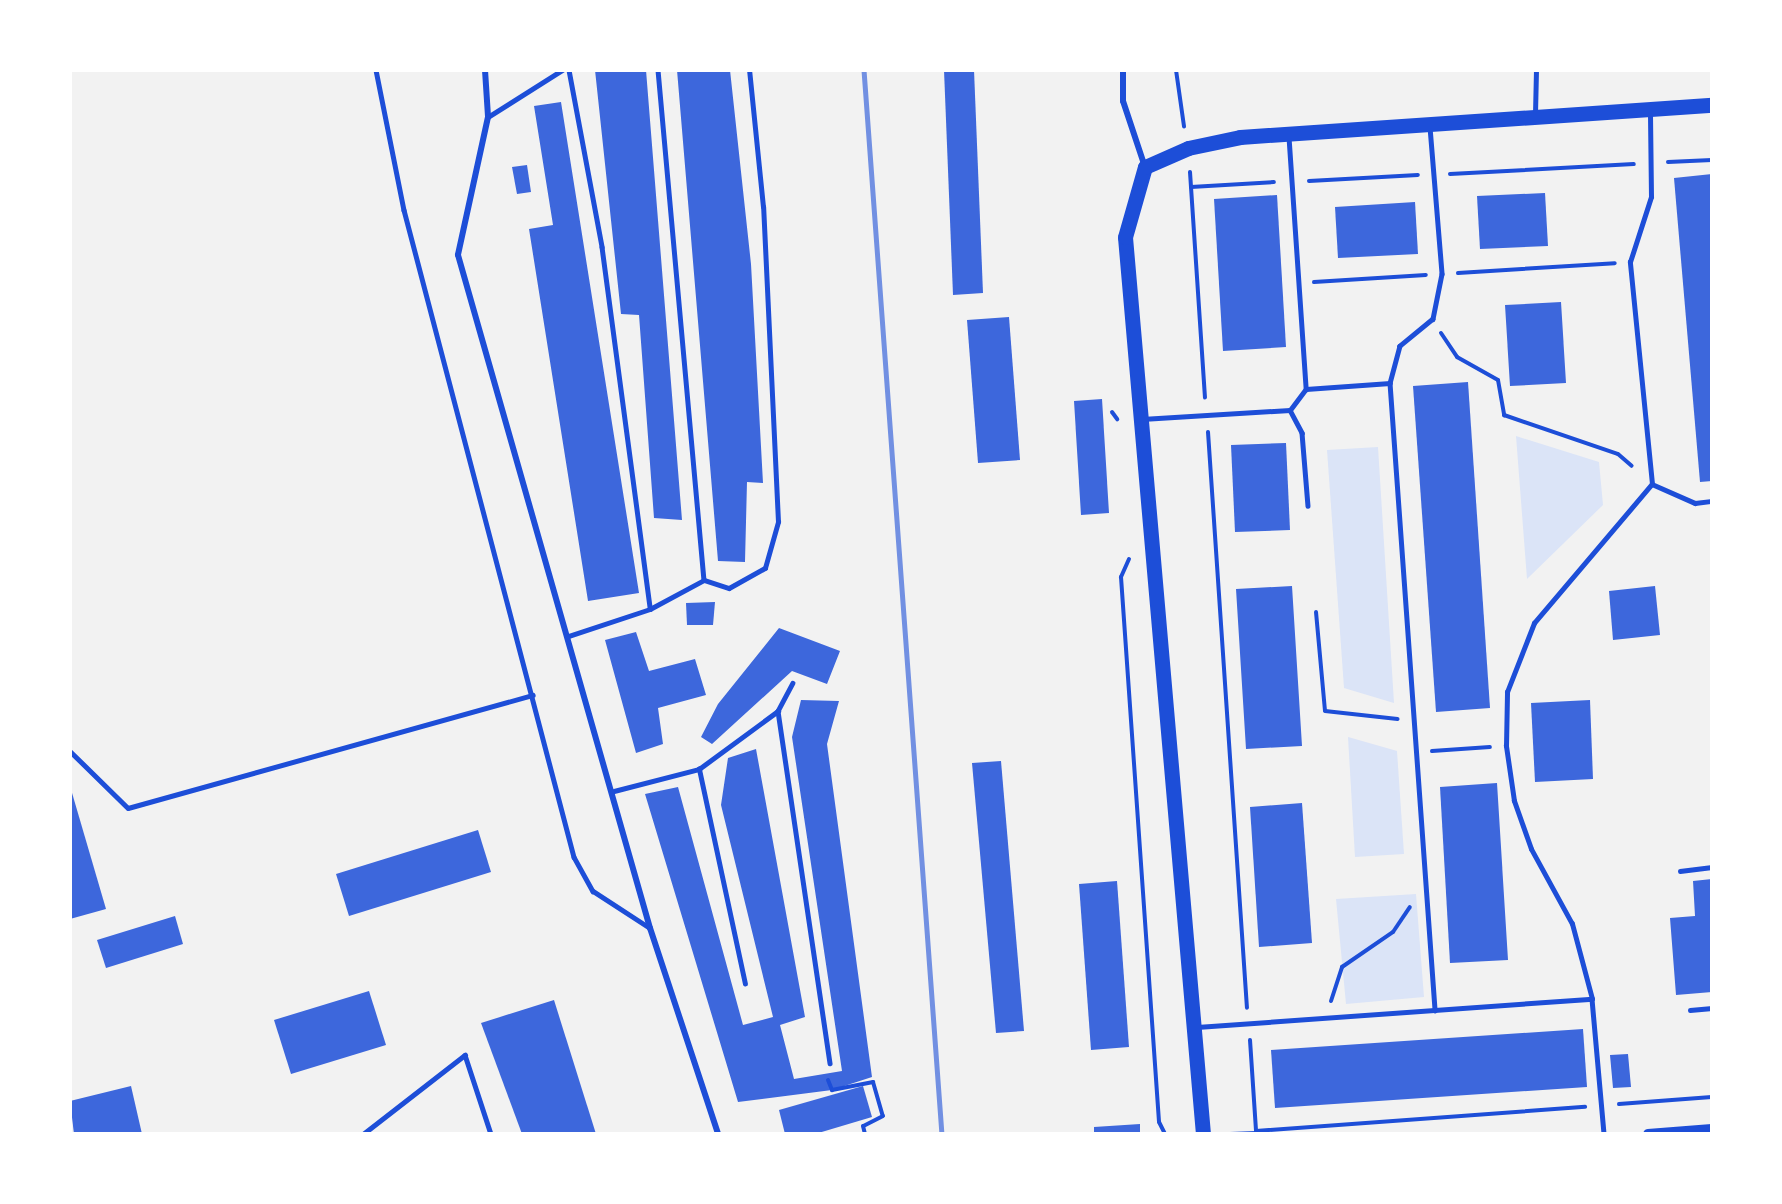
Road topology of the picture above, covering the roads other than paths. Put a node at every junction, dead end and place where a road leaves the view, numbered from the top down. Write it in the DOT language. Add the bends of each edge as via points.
graph roads {
  1 [pos="376,70"];
  2 [pos="485,70"];
  3 [pos="562,70"];
  4 [pos="569,70"];
  5 [pos="658,70"];
  6 [pos="749,70"];
  7 [pos="1122,70"];
  8 [pos="1536,70"];
  9 [pos="1712,105"];
  10 [pos="1650,110"];
  11 [pos="488,117"];
  12 [pos="1535,120"];
  13 [pos="1430,126"];
  14 [pos="1288,134"];
  15 [pos="1145,167"];
  16 [pos="1390,383"];
  17 [pos="1306,389"];
  18 [pos="1290,410"];
  19 [pos="1141,419"];
  20 [pos="1652,484"];
  21 [pos="1712,501"];
  22 [pos="1308,506"];
  23 [pos="704,580"];
  24 [pos="650,609"];
  25 [pos="569,636"];
  26 [pos="793,683"];
  27 [pos="532,695"];
  28 [pos="778,711"];
  29 [pos="70,751"];
  30 [pos="699,769"];
  31 [pos="614,791"];
  32 [pos="1712,867"];
  33 [pos="1680,871"];
  34 [pos="650,928"];
  35 [pos="745,984"];
  36 [pos="1592,999"];
  37 [pos="1712,1008"];
  38 [pos="1435,1010"];
  39 [pos="1690,1010"];
  40 [pos="1194,1027"];
  41 [pos="830,1063"];
  42 [pos="1712,1129"];
  43 [pos="363,1134"];
  44 [pos="491,1134"];
  45 [pos="718,1134"];
  46 [pos="1203,1134"];
  47 [pos="1604,1134"];
  48 [pos="1648,1134"];
  1 -- 27 [label="lane" via="404,210"];
  2 -- 11 [label="street"];
  3 -- 11 [label="lane"];
  4 -- 24 [label="lane" via="602,247"];
  5 -- 23 [label="lane"];
  6 -- 23 [label="lane" via="763,207 778,522 765,568 729,588"];
  7 -- 15 [label="street" via="1124,101"];
  8 -- 12 [label="lane"];
  9 -- 10 [label="main road"];
  10 -- 12 [label="main road"];
  10 -- 20 [label="lane" via="1651,198 1630,262"];
  11 -- 25 [label="street" via="458,255"];
  12 -- 13 [label="main road"];
  13 -- 14 [label="main road"];
  13 -- 16 [label="lane" via="1442,274 1432,319 1400,346"];
  14 -- 15 [label="main road" via="1240,136 1188,148"];
  14 -- 17 [label="lane"];
  15 -- 19 [label="main road" via="1125,237"];
  16 -- 17 [label="lane"];
  16 -- 38 [label="lane"];
  17 -- 18 [label="lane"];
  18 -- 19 [label="lane"];
  18 -- 22 [label="lane" via="1302,433"];
  19 -- 40 [label="main road"];
  20 -- 21 [label="lane" via="1695,503"];
  20 -- 36 [label="lane" via="1534,623 1507,692 1506,746 1514,801 1531,849 1572,924"];
  23 -- 24 [label="lane"];
  24 -- 25 [label="lane"];
  25 -- 31 [label="street"];
  26 -- 28 [label="lane"];
  27 -- 29 [label="lane" via="128,808"];
  27 -- 34 [label="lane" via="574,857 593,891"];
  28 -- 30 [label="lane"];
  28 -- 41 [label="lane"];
  30 -- 31 [label="lane"];
  30 -- 35 [label="lane"];
  31 -- 34 [label="street"];
  32 -- 33 [label="lane"];
  34 -- 45 [label="street"];
  36 -- 38 [label="lane"];
  36 -- 47 [label="lane"];
  37 -- 39 [label="lane"];
  38 -- 40 [label="lane"];
  40 -- 46 [label="main road"];
  42 -- 48 [label="street"];
  43 -- 44 [label="lane" via="465,1054"];
}
